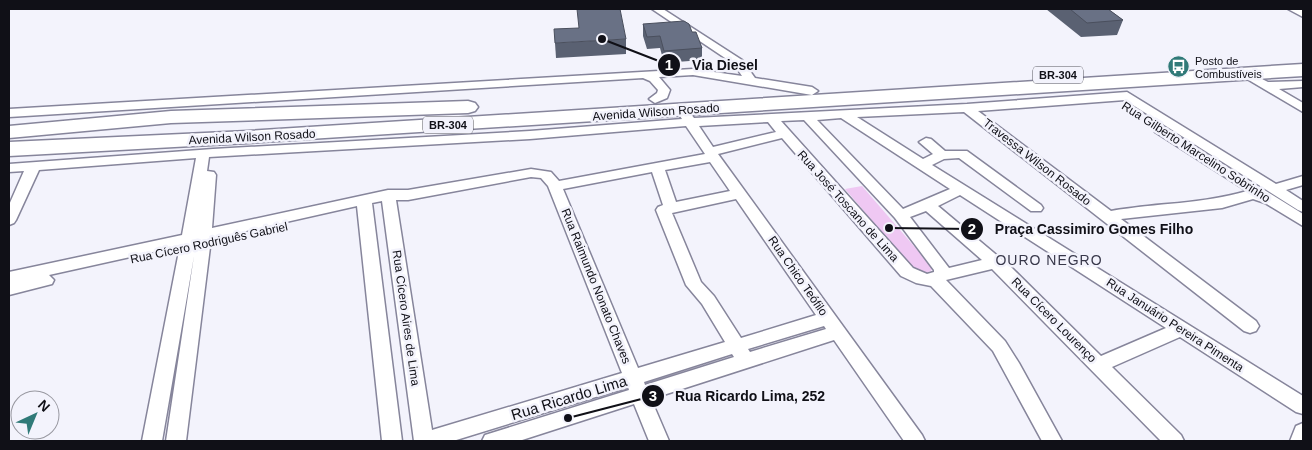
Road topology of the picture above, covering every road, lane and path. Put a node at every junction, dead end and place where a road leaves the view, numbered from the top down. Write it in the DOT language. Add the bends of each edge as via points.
graph roads {
  1 [pos="657,9"];
  2 [pos="1293,9"];
  3 [pos="1303,14"];
  4 [pos="1303,60"];
  5 [pos="1303,70"];
  6 [pos="645,75"];
  7 [pos="1257,78"];
  8 [pos="751,81"];
  9 [pos="1089,84"];
  10 [pos="1303,84"];
  11 [pos="1279,86"];
  12 [pos="812,91"];
  13 [pos="1111,97"];
  14 [pos="655,99"];
  15 [pos="1303,99"];
  16 [pos="967,108"];
  17 [pos="1303,108"];
  18 [pos="9,113"];
  19 [pos="260,113"];
  20 [pos="844,115"];
  21 [pos="687,116"];
  22 [pos="171,117"];
  23 [pos="770,117"];
  24 [pos="808,117"];
  25 [pos="9,132"];
  26 [pos="784,134"];
  27 [pos="248,137"];
  28 [pos="158,142"];
  29 [pos="926,142"];
  30 [pos="9,149"];
  31 [pos="208,153"];
  32 [pos="712,154"];
  33 [pos="942,155"];
  34 [pos="922,164"];
  35 [pos="657,166"];
  36 [pos="33,167"];
  37 [pos="9,168"];
  38 [pos="1303,180"];
  39 [pos="555,186"];
  40 [pos="962,189"];
  41 [pos="1275,189"];
  42 [pos="740,194"];
  43 [pos="1022,198"];
  44 [pos="388,200"];
  45 [pos="365,205"];
  46 [pos="928,205"];
  47 [pos="1281,206"];
  48 [pos="1303,206"];
  49 [pos="671,208"];
  50 [pos="1036,208"];
  51 [pos="997,211"];
  52 [pos="900,215"];
  53 [pos="1108,217"];
  54 [pos="9,220"];
  55 [pos="1303,221"];
  56 [pos="197,241"];
  57 [pos="995,263"];
  58 [pos="939,277"];
  59 [pos="9,278"];
  60 [pos="9,289"];
  61 [pos="833,325"];
  62 [pos="1250,326"];
  63 [pos="1181,329"];
  64 [pos="741,354"];
  65 [pos="1099,365"];
  66 [pos="637,387"];
  67 [pos="182,404"];
  68 [pos="1303,406"];
  69 [pos="158,410"];
  70 [pos="1303,432"];
  71 [pos="152,441"];
  72 [pos="176,441"];
  73 [pos="392,441"];
  74 [pos="424,441"];
  75 [pos="492,441"];
  76 [pos="659,441"];
  77 [pos="915,441"];
  78 [pos="1052,441"];
  79 [pos="1174,441"];
  80 [pos="1300,441"];
  1 -- 8 [label="street" via="738,62"];
  2 -- 3 [label="street"];
  4 -- 12 [label="highway, Avenida Wilson Rosado / BR-304"];
  5 -- 7 [label="highway, Avenida Wilson Rosado / BR-304"];
  6 -- 8 [label="street" via="693,72"];
  6 -- 14 [label="street" via="664,90"];
  6 -- 18 [label="street"];
  7 -- 9 [label="highway, Avenida Wilson Rosado / BR-304"];
  7 -- 11 [label="street"];
  7 -- 17 [label="street"];
  8 -- 12 [label="street"];
  9 -- 13 [label="street, Rua Gilberto Marcelino Sobrinho"];
  9 -- 21 [label="highway, Avenida Wilson Rosado / BR-304"];
  10 -- 11 [label="street"];
  11 -- 15 [label="street"];
  12 -- 14 [label="highway, Avenida Wilson Rosado / BR-304"];
  13 -- 16 [label="street"];
  13 -- 41 [label="street, Rua Gilberto Marcelino Sobrinho" via="1127,96"];
  13 -- 47 [label="street, Rua Gilberto Marcelino Sobrinho"];
  14 -- 19 [label="highway, Avenida Wilson Rosado / BR-304"];
  16 -- 20 [label="street"];
  16 -- 53 [label="street, Travessa Wilson Rosado"];
  19 -- 22 [label="highway, Avenida Wilson Rosado / BR-304"];
  19 -- 27 [label="highway" via="234,122 226,130"];
  20 -- 24 [label="street"];
  20 -- 34 [label="street, Rua Januário Pereira Pimenta"];
  21 -- 23 [label="street"];
  21 -- 27 [label="highway, Avenida Wilson Rosado / BR-304"];
  21 -- 31 [label="street" via="530,135"];
  21 -- 32 [label="street, Rua Chico Teófilo"];
  22 -- 25 [label="highway, Avenida Wilson Rosado / BR-304"];
  22 -- 28 [label="highway" via="187,122 187,126 178,134"];
  23 -- 24 [label="street"];
  23 -- 26 [label="street, Rua José Toscano de Lima"];
  24 -- 52 [label="street"];
  26 -- 32 [label="street"];
  26 -- 58 [label="street, Rua José Toscano de Lima" via="907,272 920,280"];
  27 -- 28 [label="highway, Avenida Wilson Rosado / BR-304"];
  28 -- 30 [label="highway, Avenida Wilson Rosado / BR-304"];
  29 -- 33 [label="street"];
  31 -- 36 [label="street"];
  31 -- 56 [label="street"];
  32 -- 35 [label="street"];
  32 -- 42 [label="street, Rua Chico Teófilo"];
  33 -- 34 [label="street"];
  33 -- 43 [label="street" via="957,153 967,156"];
  34 -- 40 [label="street, Rua Januário Pereira Pimenta"];
  35 -- 39 [label="street"];
  35 -- 49 [label="street"];
  36 -- 37 [label="street"];
  36 -- 54 [label="street"];
  38 -- 41 [label="street"];
  39 -- 44 [label="street, Rua Cícero Rodriguês Gabriel" via="551,178 536,173"];
  39 -- 66 [label="street, Rua Raimundo Nonato Chaves"];
  40 -- 46 [label="street"];
  40 -- 51 [label="street, Rua Januário Pereira Pimenta"];
  41 -- 47 [label="street"];
  41 -- 48 [label="street, Rua Gilberto Marcelino Sobrinho"];
  42 -- 49 [label="street"];
  42 -- 61 [label="street, Rua Chico Teófilo"];
  43 -- 50 [label="street"];
  43 -- 51 [label="street"];
  44 -- 45 [label="street, Rua Cícero Rodriguês Gabriel"];
  44 -- 74 [label="street, Rua Cícero Aires de Lima"];
  45 -- 56 [label="street, Rua Cícero Rodriguês Gabriel"];
  45 -- 73 [label="street"];
  46 -- 52 [label="street"];
  46 -- 57 [label="street, Rua Cícero Lourenço"];
  47 -- 53 [label="street" via="1254,194 1222,203"];
  47 -- 55 [label="street, Rua Gilberto Marcelino Sobrinho"];
  49 -- 64 [label="street" via="662,210 694,284 708,300"];
  51 -- 63 [label="street, Rua Januário Pereira Pimenta"];
  52 -- 58 [label="street" via="943,271"];
  53 -- 62 [label="street, Travessa Wilson Rosado"];
  56 -- 59 [label="street, Rua Cícero Rodriguês Gabriel"];
  56 -- 60 [label="street, Rua Cícero Rodriguês Gabriel"];
  56 -- 67 [label="street"];
  56 -- 69 [label="street"];
  57 -- 58 [label="street"];
  57 -- 65 [label="street, Rua Cícero Lourenço"];
  58 -- 78 [label="street" via="999,346"];
  61 -- 64 [label="street, Rua Ricardo Lima"];
  61 -- 77 [label="street, Rua Chico Teófilo"];
  63 -- 65 [label="street"];
  63 -- 68 [label="street, Rua Januário Pereira Pimenta"];
  64 -- 66 [label="street, Rua Ricardo Lima"];
  65 -- 79 [label="street, Rua Cícero Lourenço"];
  66 -- 74 [label="street, Rua Ricardo Lima"];
  66 -- 75 [label="street, Rua Ricardo Lima"];
  66 -- 76 [label="street, Rua Raimundo Nonato Chaves"];
  67 -- 69 [label="street"];
  67 -- 72 [label="street"];
  69 -- 71 [label="street"];
  70 -- 80 [label="street"];
}
